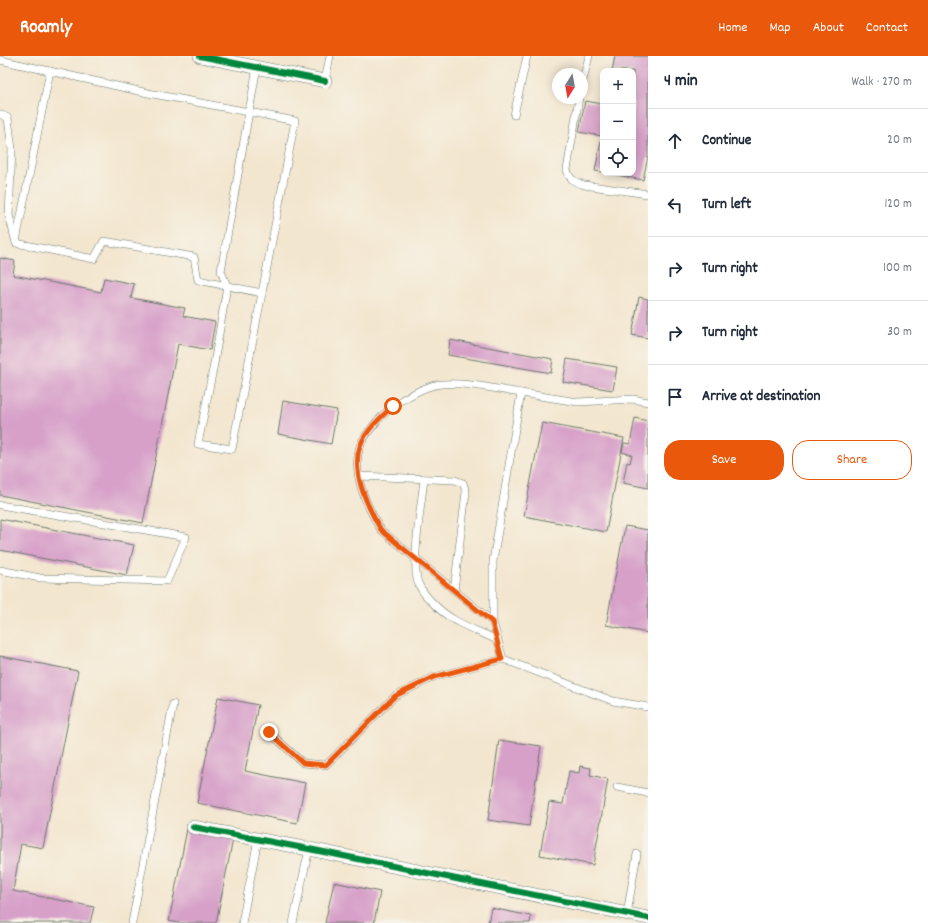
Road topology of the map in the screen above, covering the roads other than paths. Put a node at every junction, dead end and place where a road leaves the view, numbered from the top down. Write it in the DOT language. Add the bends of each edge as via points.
graph roads {
  1 [pos="200,56"];
  2 [pos="330,56"];
  3 [pos="527,56"];
  4 [pos="589,56"];
  5 [pos="0,60"];
  6 [pos="257,67"];
  7 [pos="586,68"];
  8 [pos="50,71"];
  9 [pos="325,81"];
  10 [pos="578,104"];
  11 [pos="250,112"];
  12 [pos="0,114"];
  13 [pos="514,115"];
  14 [pos="648,194"];
  15 [pos="16,243"];
  16 [pos="227,286"];
  17 [pos="262,293"];
  18 [pos="521,393"];
  19 [pos="648,402"];
  20 [pos="359,476"];
  21 [pos="424,479"];
  22 [pos="0,505"];
  23 [pos="416,559"];
  24 [pos="0,570"];
  25 [pos="454,590"];
  26 [pos="492,622"];
  27 [pos="497,640"];
  28 [pos="502,659"];
  29 [pos="173,704"];
  30 [pos="648,707"];
  31 [pos="269,732"];
  32 [pos="617,787"];
  33 [pos="648,793"];
  34 [pos="193,827"];
  35 [pos="258,839"];
  36 [pos="309,849"];
  37 [pos="637,854"];
  38 [pos="627,914"];
  39 [pos="648,918"];
  40 [pos="132,923"];
  41 [pos="242,923"];
  42 [pos="293,923"];
  1 -- 6 [label="street"];
  2 -- 9 [label="lane"];
  3 -- 13 [label="lane"];
  4 -- 7 [label="lane"];
  5 -- 8 [label="lane"];
  6 -- 9 [label="street"];
  6 -- 11 [label="lane"];
  8 -- 11 [label="lane"];
  8 -- 15 [label="lane"];
  10 -- 14 [label="lane" via="567,170 570,178 584,185"];
  11 -- 16 [label="lane" via="221,270"];
  11 -- 17 [label="lane" via="295,121"];
  12 -- 15 [label="lane" via="8,118 12,149 9,215"];
  15 -- 16 [label="lane" via="94,259 104,240 194,257 198,280"];
  16 -- 17 [label="lane"];
  16 -- 17 [label="lane" via="198,444 232,449"];
  18 -- 19 [label="lane" via="578,402 633,399"];
  18 -- 20 [label="lane" via="460,384 441,384 412,394 393,406 369,431 360,446"];
  18 -- 26 [label="lane" via="493,560"];
  20 -- 21 [label="lane"];
  20 -- 23 [label="lane" via="371,513 381,530"];
  21 -- 23 [label="lane"];
  21 -- 25 [label="lane" via="455,480 463,483 466,492"];
  22 -- 24 [label="lane" via="186,537 167,581 40,578"];
  23 -- 25 [label="lane"];
  23 -- 27 [label="lane" via="419,585 437,607 453,620"];
  25 -- 26 [label="lane"];
  26 -- 27 [label="lane"];
  27 -- 28 [label="lane"];
  28 -- 30 [label="lane" via="613,702"];
  28 -- 31 [label="lane" via="434,677 395,696 326,765 303,763"];
  29 -- 40 [label="lane"];
  32 -- 33 [label="lane"];
  34 -- 35 [label="street"];
  35 -- 36 [label="street"];
  35 -- 41 [label="lane"];
  36 -- 38 [label="street"];
  36 -- 42 [label="lane"];
  37 -- 38 [label="lane"];
  38 -- 39 [label="street"];
}
